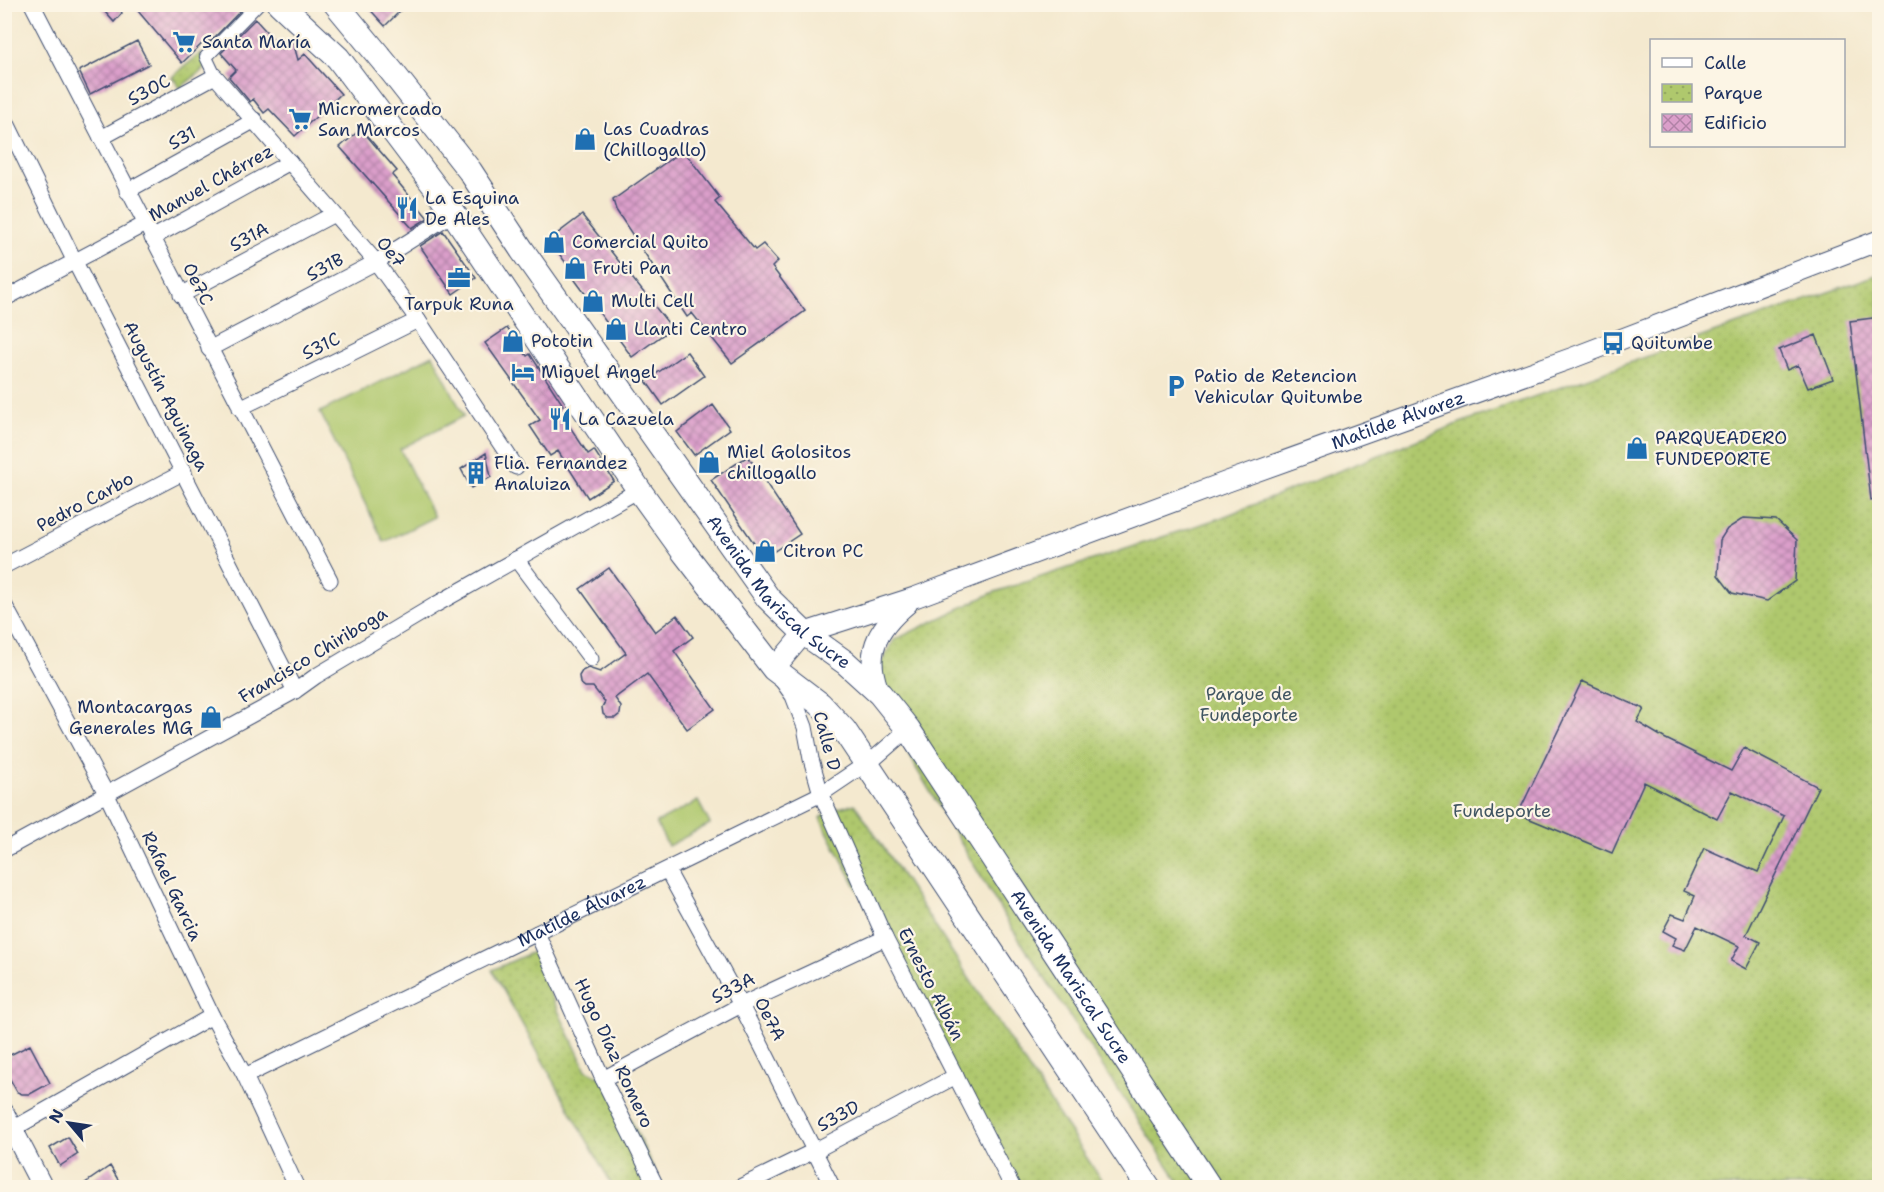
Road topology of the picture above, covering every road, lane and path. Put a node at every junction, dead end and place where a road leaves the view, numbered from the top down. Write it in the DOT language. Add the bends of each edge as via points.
graph roads {
  1 [pos="32,4"];
  2 [pos="258,4"];
  3 [pos="280,4"];
  4 [pos="292,4"];
  5 [pos="336,4"];
  6 [pos="336,55"];
  7 [pos="215,76"];
  8 [pos="4,117"];
  9 [pos="255,120"];
  10 [pos="101,138"];
  11 [pos="290,162"];
  12 [pos="128,191"];
  13 [pos="454,213"];
  14 [pos="334,214"];
  15 [pos="148,231"];
  16 [pos="1880,240"];
  17 [pos="75,262"];
  18 [pos="376,262"];
  19 [pos="181,295"];
  20 [pos="4,299"];
  21 [pos="418,320"];
  22 [pos="210,349"];
  23 [pos="240,408"];
  24 [pos="516,466"];
  25 [pos="184,472"];
  26 [pos="639,490"];
  27 [pos="516,559"];
  28 [pos="4,566"];
  29 [pos="330,580"];
  30 [pos="916,597"];
  31 [pos="4,604"];
  32 [pos="804,633"];
  33 [pos="591,659"];
  34 [pos="774,669"];
  35 [pos="295,691"];
  36 [pos="880,694"];
  37 [pos="908,729"];
  38 [pos="866,762"];
  39 [pos="821,794"];
  40 [pos="107,795"];
  41 [pos="4,850"];
  42 [pos="668,870"];
  43 [pos="537,933"];
  44 [pos="885,938"];
  45 [pos="741,1005"];
  46 [pos="212,1016"];
  47 [pos="245,1076"];
  48 [pos="956,1076"];
  49 [pos="603,1079"];
  50 [pos="7,1126"];
  51 [pos="814,1151"];
  52 [pos="43,1188"];
  53 [pos="297,1188"];
  54 [pos="657,1188"];
  55 [pos="738,1188"];
  56 [pos="833,1188"];
  57 [pos="1013,1188"];
  58 [pos="1149,1188"];
  59 [pos="1210,1188"];
  1 -- 10 [label="street, Oe7C"];
  2 -- 7 [label="street" via="206,57"];
  3 -- 6 [label="main road"];
  4 -- 6 [label="main road"];
  5 -- 32 [label="main road, Avenida Mariscal Sucre" via="470,171 768,598"];
  6 -- 13 [label="main road"];
  7 -- 9 [label="street, Oe7"];
  7 -- 10 [label="street, S30C"];
  8 -- 17 [label="street, Augustín Aguinaga"];
  9 -- 11 [label="street, Oe7"];
  9 -- 12 [label="street, S31"];
  10 -- 12 [label="street, Oe7C"];
  11 -- 14 [label="street, Oe7"];
  11 -- 15 [label="street, Manuel Chérrez"];
  12 -- 15 [label="street, Oe7C"];
  13 -- 18 [label="street, S31B"];
  13 -- 26 [label="main road"];
  14 -- 18 [label="street, Oe7"];
  14 -- 19 [label="street, S31A"];
  15 -- 17 [label="street, Manuel Chérrez"];
  15 -- 19 [label="street, Oe7C"];
  16 -- 30 [label="street, Matilde Álvarez" via="1572,358"];
  17 -- 20 [label="street, Manuel Chérrez"];
  17 -- 25 [label="street, Augustín Aguinaga"];
  18 -- 21 [label="street, Oe7"];
  18 -- 22 [label="street, S31B"];
  19 -- 22 [label="street, Oe7C"];
  21 -- 23 [label="street, S31C"];
  21 -- 24 [label="street, Oe7"];
  22 -- 23 [label="street, Oe7C"];
  23 -- 29 [label="street, Oe7C"];
  25 -- 28 [label="street, Pedro Carbo"];
  25 -- 35 [label="street, Augustín Aguinaga"];
  26 -- 27 [label="street, Francisco Chiriboga"];
  26 -- 34 [label="main road"];
  27 -- 33 [label="street"];
  27 -- 35 [label="street, Francisco Chiriboga"];
  30 -- 32 [label="street, Matilde Álvarez"];
  30 -- 36 [label="street, Matilde Álvarez" via="892,616 876,640 872,667"];
  31 -- 40 [label="street, Rafael Garcia"];
  32 -- 34 [label="street"];
  32 -- 36 [label="main road, Avenida Mariscal Sucre"];
  34 -- 38 [label="main road" via="820,704"];
  34 -- 39 [label="street, Calle D" via="793,696 805,727"];
  35 -- 40 [label="street, Francisco Chiriboga"];
  36 -- 37 [label="main road, Avenida Mariscal Sucre"];
  37 -- 38 [label="street, Matilde Álvarez"];
  37 -- 59 [label="main road, Avenida Mariscal Sucre"];
  38 -- 39 [label="street, Matilde Álvarez"];
  38 -- 58 [label="main road"];
  39 -- 42 [label="street, Matilde Álvarez"];
  39 -- 44 [label="street, Ernesto Albán"];
  40 -- 41 [label="street, Francisco Chiriboga"];
  40 -- 46 [label="street, Rafael Garcia"];
  42 -- 43 [label="street, Matilde Álvarez"];
  42 -- 45 [label="street, Oe7A"];
  43 -- 47 [label="street, Matilde Álvarez"];
  43 -- 49 [label="street, Hugo Díaz Romero"];
  44 -- 45 [label="street, S33A"];
  44 -- 48 [label="street, Ernesto Albán"];
  45 -- 49 [label="street, S33A"];
  45 -- 51 [label="street, Oe7A"];
  46 -- 47 [label="street, Rafael Garcia"];
  46 -- 50 [label="street"];
  47 -- 53 [label="street, Rafael Garcia"];
  48 -- 51 [label="street, S33D"];
  48 -- 57 [label="street, Ernesto Albán"];
  49 -- 54 [label="street, Hugo Díaz Romero"];
  50 -- 52 [label="street"];
  51 -- 55 [label="street, S33D"];
  51 -- 56 [label="street, Oe7A"];
}
